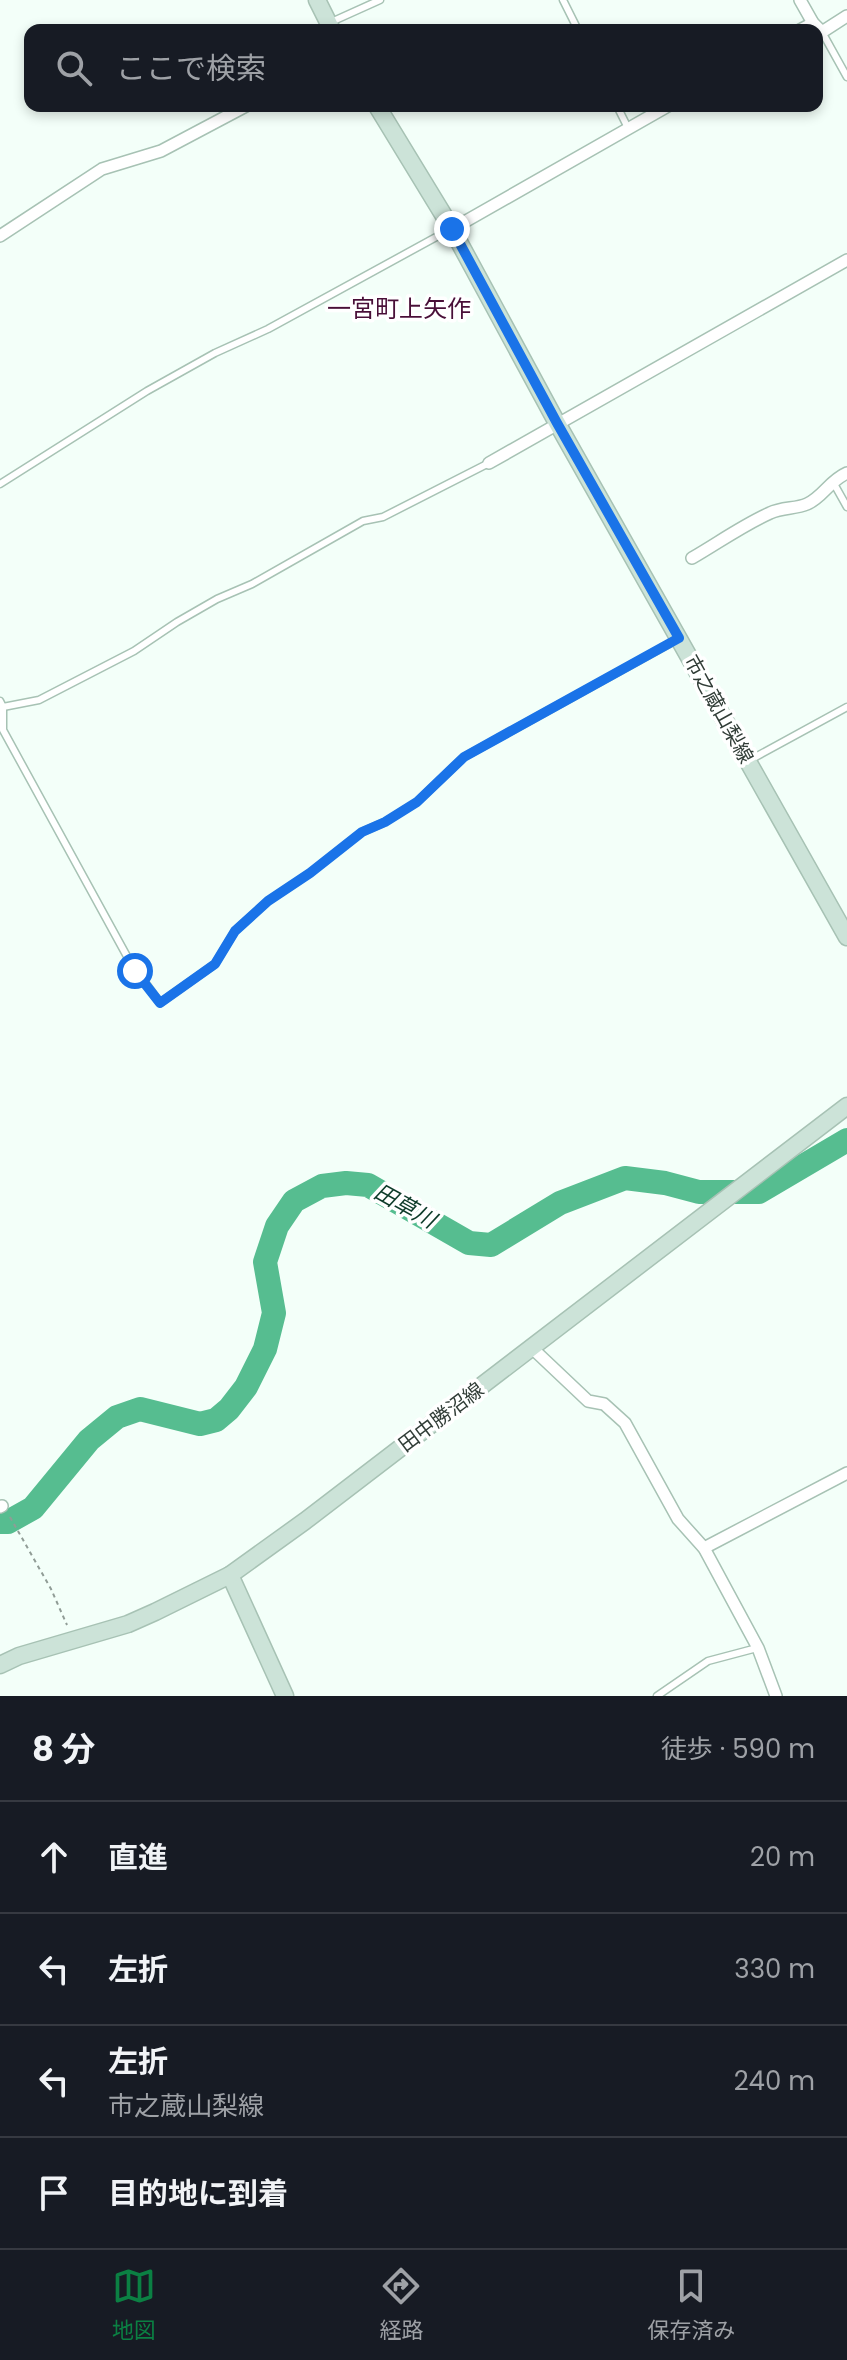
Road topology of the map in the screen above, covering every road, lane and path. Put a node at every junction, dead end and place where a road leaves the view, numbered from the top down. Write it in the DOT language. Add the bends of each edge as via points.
graph roads {
  1 [pos="317,0"];
  2 [pos="380,0"];
  3 [pos="563,0"];
  4 [pos="800,0"];
  5 [pos="847,16"];
  6 [pos="813,23"];
  7 [pos="329,24"];
  8 [pos="334,24"];
  9 [pos="575,24"];
  10 [pos="823,31"];
  11 [pos="823,34"];
  12 [pos="847,77"];
  13 [pos="235,112"];
  14 [pos="381,112"];
  15 [pos="620,112"];
  16 [pos="658,112"];
  17 [pos="628,129"];
  18 [pos="452,229"];
  19 [pos="0,236"];
  20 [pos="847,260"];
  21 [pos="557,423"];
  22 [pos="489,463"];
  23 [pos="847,473"];
  24 [pos="832,481"];
  25 [pos="0,484"];
  26 [pos="847,507"];
  27 [pos="692,558"];
  28 [pos="679,638"];
  29 [pos="2,704"];
  30 [pos="847,707"];
  31 [pos="2,731"];
  32 [pos="748,761"];
  33 [pos="847,937"];
  34 [pos="847,1106"];
  35 [pos="532,1348"];
  36 [pos="847,1473"];
  37 [pos="3,1508"];
  38 [pos="704,1548"];
  39 [pos="230,1575"];
  40 [pos="74,1640"];
  41 [pos="758,1648"];
  42 [pos="0,1665"];
  43 [pos="285,1696"];
  44 [pos="657,1696"];
  45 [pos="776,1696"];
  1 -- 7 [label="main road"];
  2 -- 8 [label="lane"];
  3 -- 9 [label="lane"];
  4 -- 6 [label="street"];
  5 -- 10 [label="street"];
  11 -- 12 [label="lane"];
  13 -- 19 [label="street" via="161,151 102,169"];
  14 -- 18 [label="main road, 市之蔵山梨線"];
  15 -- 17 [label="lane"];
  16 -- 17 [label="street"];
  17 -- 18 [label="street"];
  18 -- 21 [label="main road, 市之蔵山梨線"];
  18 -- 25 [label="lane" via="147,391"];
  20 -- 21 [label="street"];
  21 -- 22 [label="street"];
  21 -- 28 [label="main road, 市之蔵山梨線"];
  22 -- 29 [label="lane" via="383,517 363,521 39,700"];
  23 -- 24 [label="street"];
  24 -- 26 [label="lane"];
  24 -- 27 [label="street" via="805,505 770,513"];
  28 -- 31 [label="lane" via="464,757 417,802 362,832 268,901 235,931 215,964 160,1003 129,960"];
  28 -- 32 [label="main road, 市之蔵山梨線"];
  29 -- 31 [label="lane"];
  30 -- 32 [label="lane"];
  32 -- 33 [label="main road, 市之蔵山梨線"];
  34 -- 35 [label="main road, 田中勝沼線"];
  35 -- 38 [label="street" via="588,1401 604,1404 625,1423 678,1519"];
  35 -- 39 [label="main road, 田中勝沼線"];
  36 -- 38 [label="street"];
  37 -- 40 [label="path"];
  38 -- 41 [label="street"];
  39 -- 40 [label="main road, 田中勝沼線" via="128,1624"];
  39 -- 43 [label="main road"];
  40 -- 42 [label="main road, 田中勝沼線"];
  41 -- 44 [label="lane" via="708,1661"];
  41 -- 45 [label="street"];
}
